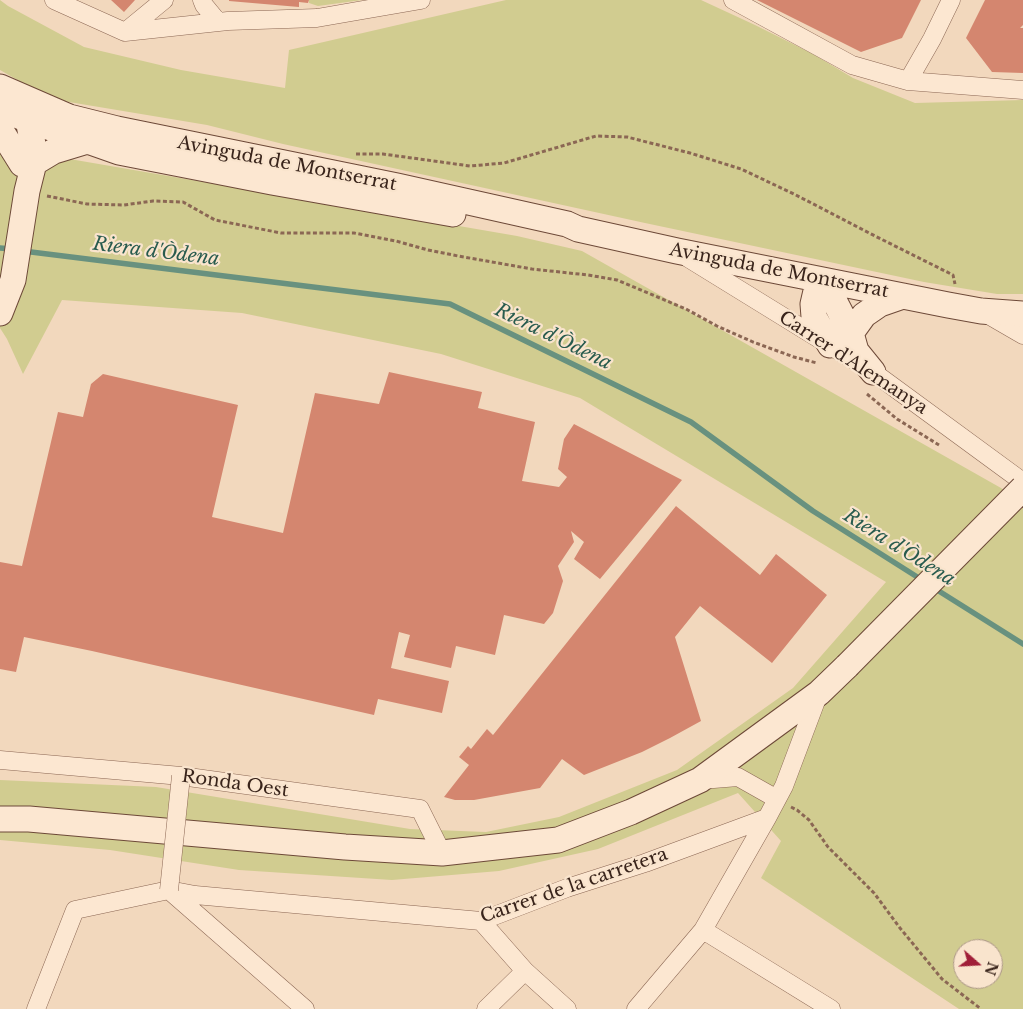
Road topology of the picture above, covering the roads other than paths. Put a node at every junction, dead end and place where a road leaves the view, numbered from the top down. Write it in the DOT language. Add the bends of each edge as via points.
graph roads {
  1 [pos="54,0"];
  2 [pos="164,0"];
  3 [pos="202,0"];
  4 [pos="421,0"];
  5 [pos="733,0"];
  6 [pos="951,0"];
  7 [pos="218,22"];
  8 [pos="126,32"];
  9 [pos="908,82"];
  10 [pos="0,87"];
  11 [pos="1023,90"];
  12 [pos="0,97"];
  13 [pos="0,108"];
  14 [pos="69,118"];
  15 [pos="28,120"];
  16 [pos="0,129"];
  17 [pos="87,141"];
  18 [pos="28,164"];
  19 [pos="578,228"];
  20 [pos="677,251"];
  21 [pos="824,280"];
  22 [pos="903,296"];
  23 [pos="981,311"];
  24 [pos="0,313"];
  25 [pos="1023,314"];
  26 [pos="1023,335"];
  27 [pos="834,347"];
  28 [pos="869,382"];
  29 [pos="1023,482"];
  30 [pos="1023,488"];
  31 [pos="819,693"];
  32 [pos="0,760"];
  33 [pos="182,776"];
  34 [pos="700,780"];
  35 [pos="777,799"];
  36 [pos="767,818"];
  37 [pos="0,819"];
  38 [pos="442,853"];
  39 [pos="169,890"];
  40 [pos="481,921"];
  41 [pos="703,930"];
  42 [pos="525,971"];
  43 [pos="36,1009"];
  44 [pos="305,1009"];
  45 [pos="486,1009"];
  46 [pos="567,1009"];
  47 [pos="636,1009"];
  48 [pos="831,1009"];
  1 -- 8 [label="street"];
  2 -- 8 [label="street"];
  3 -- 7 [label="street"];
  4 -- 7 [label="street" via="317,18"];
  5 -- 9 [label="street" via="852,65"];
  6 -- 9 [label="street"];
  7 -- 8 [label="street"];
  9 -- 11 [label="street"];
  10 -- 14 [label="street, Avinguda de Montserrat"];
  12 -- 15 [label="street"];
  13 -- 15 [label="street, Avinguda de Montserrat"];
  14 -- 15 [label="street"];
  14 -- 19 [label="street, Avinguda de Montserrat" via="397,186"];
  15 -- 17 [label="street, Avinguda de Montserrat"];
  15 -- 18 [label="street" via="34,149"];
  16 -- 18 [label="street"];
  17 -- 18 [label="street" via="54,151"];
  17 -- 19 [label="street, Avinguda de Montserrat" via="119,152 393,204 563,233"];
  18 -- 24 [label="street" via="13,280"];
  19 -- 20 [label="street, Avinguda de Montserrat"];
  20 -- 21 [label="street, Avinguda de Montserrat"];
  20 -- 27 [label="street, Carrer d'Alemanya"];
  21 -- 22 [label="street, Avinguda de Montserrat"];
  21 -- 27 [label="street"];
  22 -- 23 [label="street, Avinguda de Montserrat"];
  22 -- 27 [label="street" via="880,304 864,315"];
  23 -- 25 [label="street, Avinguda de Montserrat"];
  23 -- 26 [label="street, Avinguda de Montserrat"];
  27 -- 28 [label="street" via="856,351"];
  28 -- 29 [label="street, Carrer d'Alemanya"];
  30 -- 31 [label="street, bridge"];
  31 -- 34 [label="street"];
  31 -- 35 [label="street"];
  32 -- 33 [label="street, Ronda Oest"];
  33 -- 38 [label="street, Ronda Oest" via="420,809"];
  33 -- 39 [label="street, bridge"];
  34 -- 35 [label="street" via="738,777"];
  34 -- 38 [label="street" via="631,812 558,840"];
  35 -- 36 [label="street"];
  36 -- 40 [label="street, Carrer de la carretera"];
  36 -- 41 [label="street"];
  37 -- 38 [label="street"];
  39 -- 40 [label="street, Carrer de la carretera"];
  39 -- 43 [label="street" via="75,910"];
  39 -- 44 [label="street"];
  40 -- 42 [label="street"];
  41 -- 47 [label="street"];
  41 -- 48 [label="street"];
  42 -- 45 [label="street"];
  42 -- 46 [label="street"];
}
